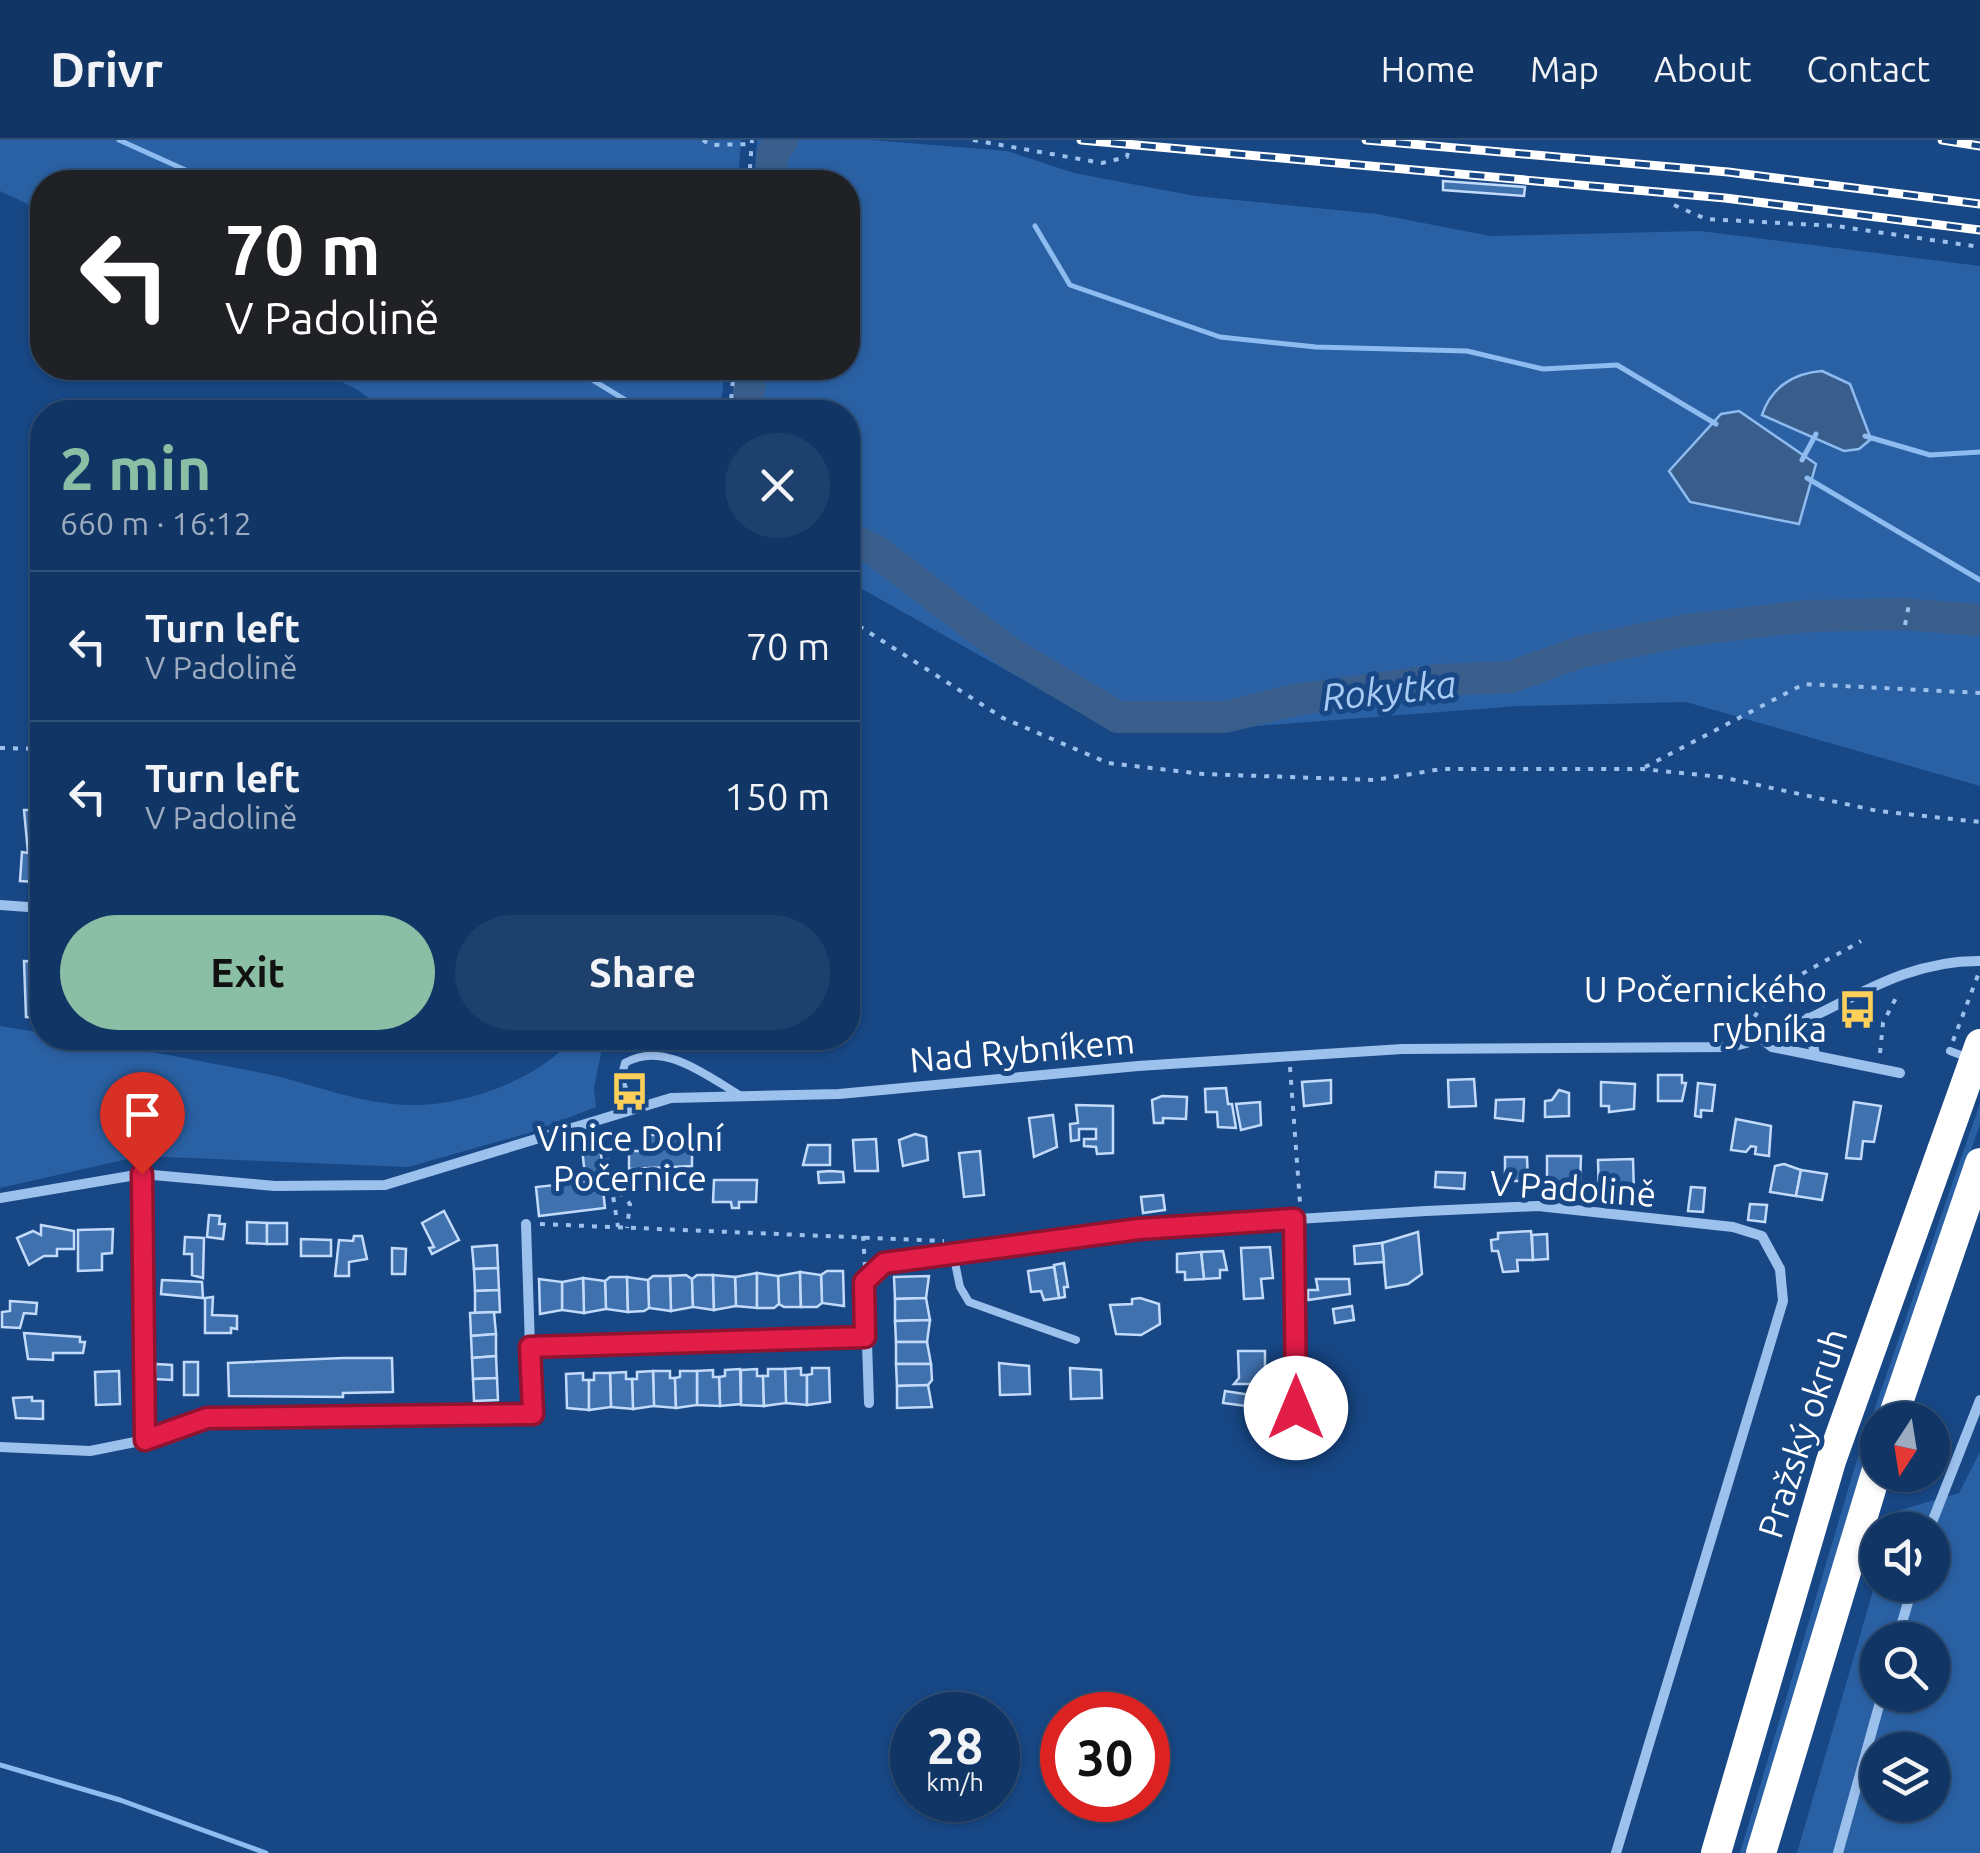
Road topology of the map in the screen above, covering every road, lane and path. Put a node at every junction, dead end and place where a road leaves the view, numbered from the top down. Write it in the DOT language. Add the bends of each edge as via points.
graph roads {
  1 [pos="702,140"];
  2 [pos="973,140"];
  3 [pos="1130,140"];
  4 [pos="752,142"];
  5 [pos="750,170"];
  6 [pos="1674,205"];
  7 [pos="1980,248"];
  8 [pos="1909,604"];
  9 [pos="1905,625"];
  10 [pos="860,627"];
  11 [pos="1980,693"];
  12 [pos="0,748"];
  13 [pos="30,749"];
  14 [pos="1642,769"];
  15 [pos="1980,822"];
  16 [pos="0,905"];
  17 [pos="30,907"];
  18 [pos="1861,941"];
  19 [pos="1980,962"];
  20 [pos="1978,975"];
  21 [pos="1908,986"];
  22 [pos="1808,1018"];
  23 [pos="1763,1040"];
  24 [pos="618,1050"];
  25 [pos="1968,1051"];
  26 [pos="1814,1055"];
  27 [pos="1289,1058"];
  28 [pos="625,1063"];
  29 [pos="1879,1068"];
  30 [pos="1900,1073"];
  31 [pos="744,1098"];
  32 [pos="1281,1106"];
  33 [pos="1293,1106"];
  34 [pos="630,1108"];
  35 [pos="600,1118"];
  36 [pos="1295,1136"];
  37 [pos="1286,1137"];
  38 [pos="1980,1163"];
  39 [pos="1288,1170"];
  40 [pos="1298,1170"];
  41 [pos="142,1174"];
  42 [pos="611,1182"];
  43 [pos="0,1198"];
  44 [pos="1313,1204"];
  45 [pos="1294,1219"];
  46 [pos="526,1224"];
  47 [pos="618,1228"];
  48 [pos="627,1228"];
  49 [pos="864,1236"];
  50 [pos="953,1252"];
  51 [pos="862,1258"];
  52 [pos="865,1337"];
  53 [pos="1076,1340"];
  54 [pos="530,1347"];
  55 [pos="1980,1400"];
  56 [pos="1898,1402"];
  57 [pos="868,1403"];
  58 [pos="1296,1408"];
  59 [pos="145,1440"];
  60 [pos="0,1447"];
  61 [pos="1870,1492"];
  62 [pos="1936,1512"];
  63 [pos="1877,1712"];
  64 [pos="1616,1853"];
  65 [pos="1716,1853"];
  66 [pos="1762,1853"];
  67 [pos="1838,1853"];
  1 -- 4 [label="path"];
  2 -- 3 [label="path" via="1102,164 1127,158"];
  4 -- 5 [label="path"];
  6 -- 7 [label="path" via="1706,219 1836,226"];
  8 -- 9 [label="path"];
  10 -- 14 [label="path" via="1003,718 1108,763 1375,780 1442,770"];
  11 -- 14 [label="path" via="1804,684"];
  12 -- 13 [label="path"];
  14 -- 15 [label="path"];
  16 -- 17 [label="street"];
  18 -- 23 [label="path" via="1758,1010 1752,1022"];
  19 -- 22 [label="street, Nad Rybníkem" via="1886,978"];
  20 -- 25 [label="path"];
  21 -- 29 [label="path" via="1883,1023"];
  22 -- 23 [label="street, Nad Rybníkem"];
  22 -- 26 [label="street"];
  23 -- 26 [label="street, Nad Rybníkem"];
  23 -- 27 [label="street, Nad Rybníkem" via="1694,1049 1512,1046"];
  24 -- 28 [label="path"];
  25 -- 65 [label="highway, Pražský okruh" via="1831,1461"];
  26 -- 29 [label="street, Nad Rybníkem"];
  27 -- 31 [label="street, Nad Rybníkem"];
  27 -- 33 [label="path"];
  28 -- 31 [label="lane" via="638,1055 660,1056"];
  28 -- 34 [label="lane" via="621,1079"];
  29 -- 30 [label="street, Nad Rybníkem"];
  31 -- 34 [label="street, Nad Rybníkem" via="671,1098"];
  32 -- 33 [label="path"];
  33 -- 36 [label="path"];
  34 -- 35 [label="street, Nad Rybníkem"];
  35 -- 41 [label="street, Nad Rybníkem" via="385,1186 275,1186"];
  35 -- 42 [label="path"];
  36 -- 37 [label="path"];
  36 -- 40 [label="path"];
  38 -- 56 [label="highway"];
  39 -- 40 [label="path"];
  40 -- 44 [label="path" via="1300,1203"];
  41 -- 43 [label="street, Nad Rybníkem"];
  41 -- 59 [label="street"];
  42 -- 47 [label="path"];
  42 -- 48 [label="path" via="630,1204"];
  45 -- 50 [label="street, V Padolině"];
  45 -- 58 [label="street"];
  45 -- 64 [label="street, V Padolině" via="1538,1206 1733,1226 1762,1236 1772,1250 1783,1301"];
  46 -- 47 [label="path"];
  46 -- 54 [label="street"];
  47 -- 48 [label="path"];
  48 -- 49 [label="path"];
  49 -- 50 [label="path" via="944,1240"];
  49 -- 51 [label="path"];
  50 -- 52 [label="street, V Padolině" via="884,1263 868,1274"];
  50 -- 53 [label="lane" via="970,1302"];
  52 -- 54 [label="street"];
  52 -- 57 [label="street, V Padolině"];
  54 -- 59 [label="street" via="533,1414 207,1418"];
  55 -- 62 [label="street"];
  59 -- 60 [label="street" via="90,1451"];
  61 -- 66 [label="highway"];
  63 -- 67 [label="street"];
}
